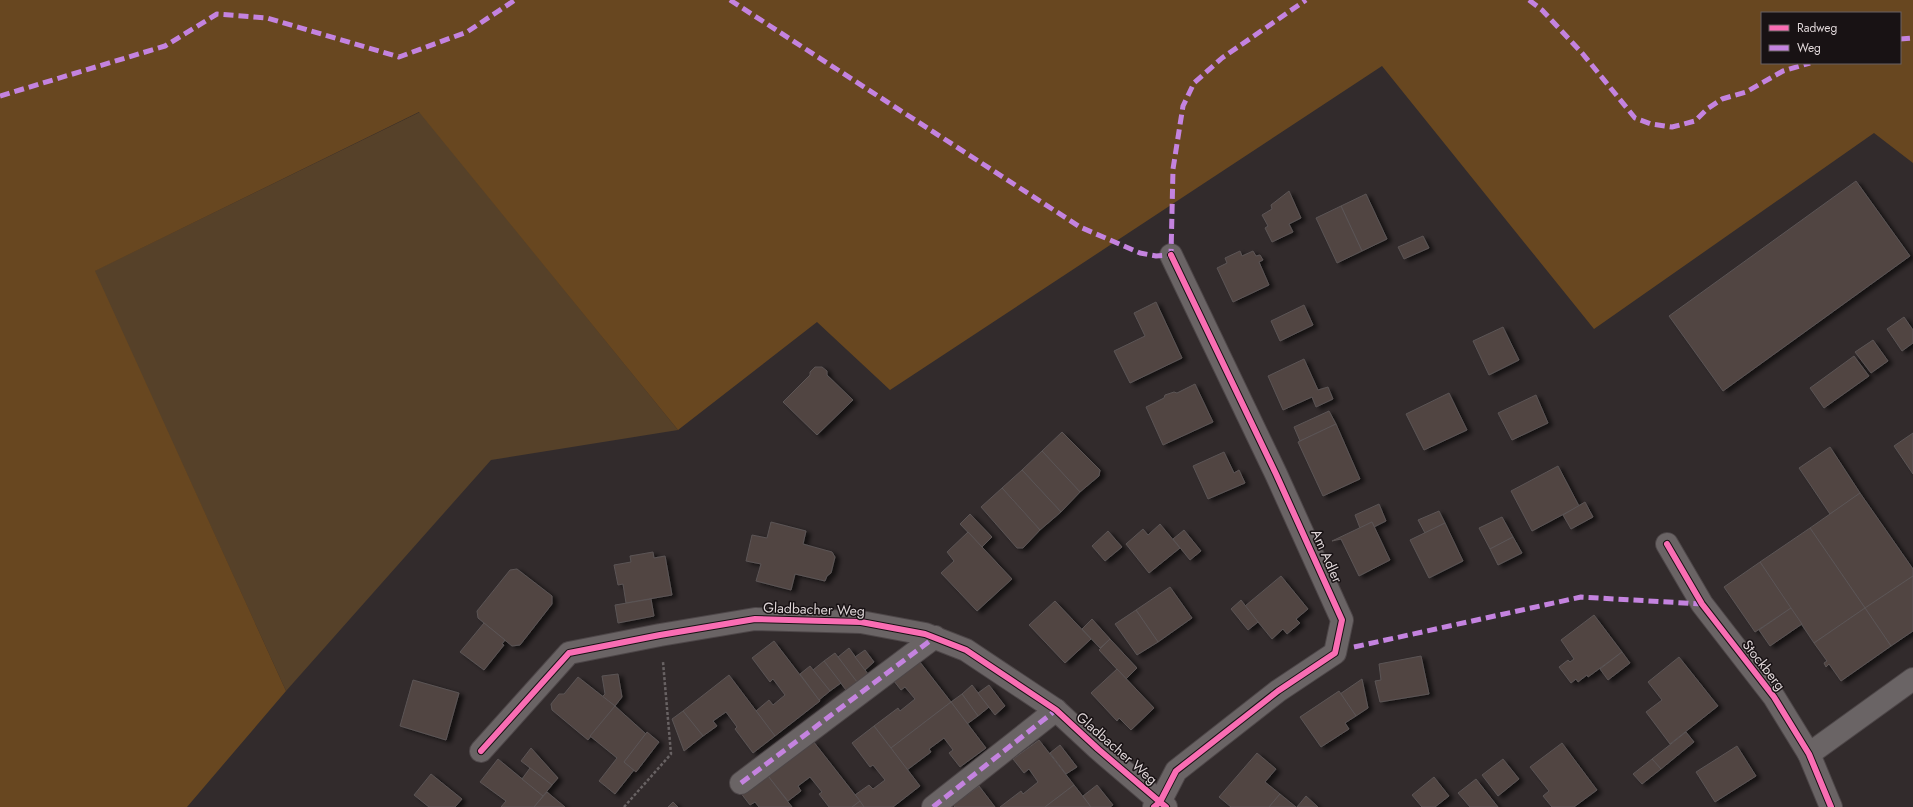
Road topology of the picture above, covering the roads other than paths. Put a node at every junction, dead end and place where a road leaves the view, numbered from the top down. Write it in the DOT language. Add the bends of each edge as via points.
graph roads {
  1 [pos="1171,255"];
  2 [pos="1667,544"];
  3 [pos="935,637"];
  4 [pos="1913,679"];
  5 [pos="1056,710"];
  6 [pos="481,750"];
  7 [pos="1809,754"];
  8 [pos="741,783"];
  9 [pos="1160,805"];
  10 [pos="933,807"];
  11 [pos="1831,807"];
  1 -- 9 [label="street, Am Adler" via="1276,474 1342,620 1335,653 1278,691 1176,771"];
  2 -- 7 [label="street, Stockberg" via="1702,604 1774,697"];
  3 -- 5 [label="street, Gladbacher Weg" via="966,650"];
  3 -- 6 [label="street, Gladbacher Weg" via="861,622 755,619 660,634 569,653"];
  3 -- 8 [label="street"];
  4 -- 7 [label="street"];
  5 -- 9 [label="street, Gladbacher Weg"];
  5 -- 10 [label="street, Gladbacher Weg"];
  7 -- 11 [label="street, Stockberg"];
}
